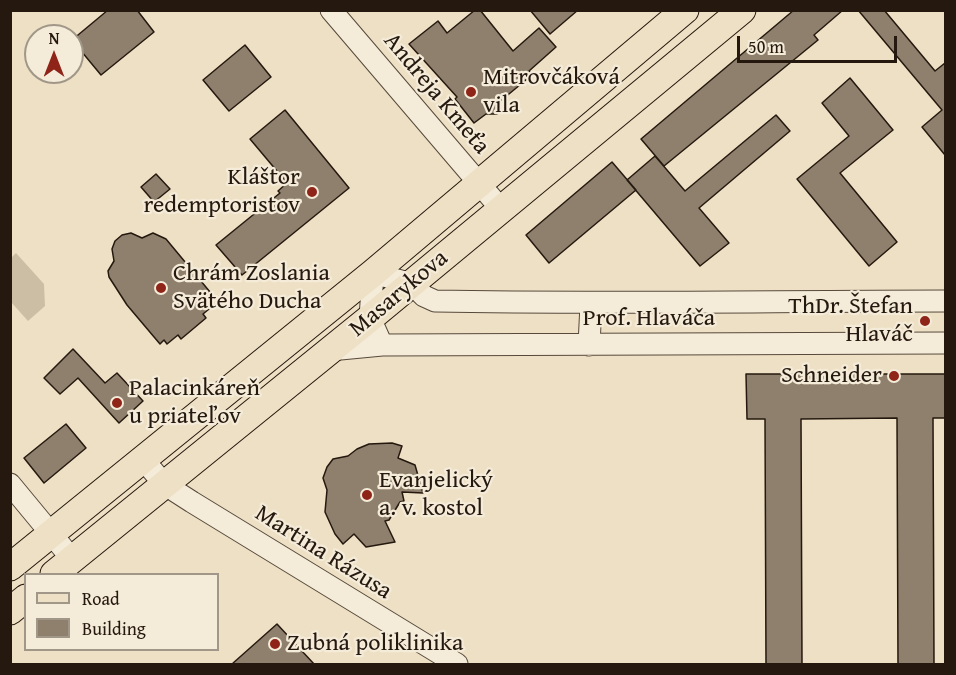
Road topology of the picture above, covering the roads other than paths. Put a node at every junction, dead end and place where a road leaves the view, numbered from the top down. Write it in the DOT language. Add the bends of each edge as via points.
graph roads {
  1 [pos="331,10"];
  2 [pos="685,10"];
  3 [pos="742,10"];
  4 [pos="478,184"];
  5 [pos="501,209"];
  6 [pos="372,273"];
  7 [pos="412,284"];
  8 [pos="945,301"];
  9 [pos="591,304"];
  10 [pos="370,318"];
  11 [pos="945,343"];
  12 [pos="382,345"];
  13 [pos="589,345"];
  14 [pos="330,350"];
  15 [pos="142,458"];
  16 [pos="10,484"];
  17 [pos="164,484"];
  18 [pos="52,533"];
  19 [pos="10,567"];
  20 [pos="63,567"];
  21 [pos="24,600"];
  22 [pos="10,611"];
  23 [pos="457,664"];
  1 -- 4 [label="street, Andreja Kmeťa"];
  2 -- 4 [label="main road, Masarykova"];
  3 -- 5 [label="main road, Masarykova"];
  4 -- 5 [label="street, Andreja Kmeťa"];
  4 -- 6 [label="main road, Masarykova"];
  5 -- 7 [label="main road, Masarykova"];
  6 -- 7 [label="street"];
  6 -- 10 [label="street"];
  6 -- 15 [label="main road, Masarykova"];
  7 -- 9 [label="street, Prof. Hlaváča" via="435,301"];
  7 -- 10 [label="main road, Masarykova"];
  8 -- 9 [label="street, Prof. Hlaváča"];
  9 -- 13 [label="street"];
  10 -- 12 [label="street"];
  10 -- 14 [label="main road, Masarykova"];
  11 -- 13 [label="street, Prof. Hlaváča"];
  12 -- 13 [label="street, Prof. Hlaváča"];
  12 -- 14 [label="street, Prof. Hlaváča"];
  14 -- 17 [label="main road, Masarykova"];
  15 -- 17 [label="street, Martina Rázusa"];
  15 -- 18 [label="main road, Masarykova"];
  16 -- 18 [label="street"];
  17 -- 20 [label="main road, Masarykova"];
  17 -- 23 [label="street, Martina Rázusa"];
  18 -- 19 [label="main road, Masarykova"];
  18 -- 20 [label="street"];
  21 -- 22 [label="main road"];
}
